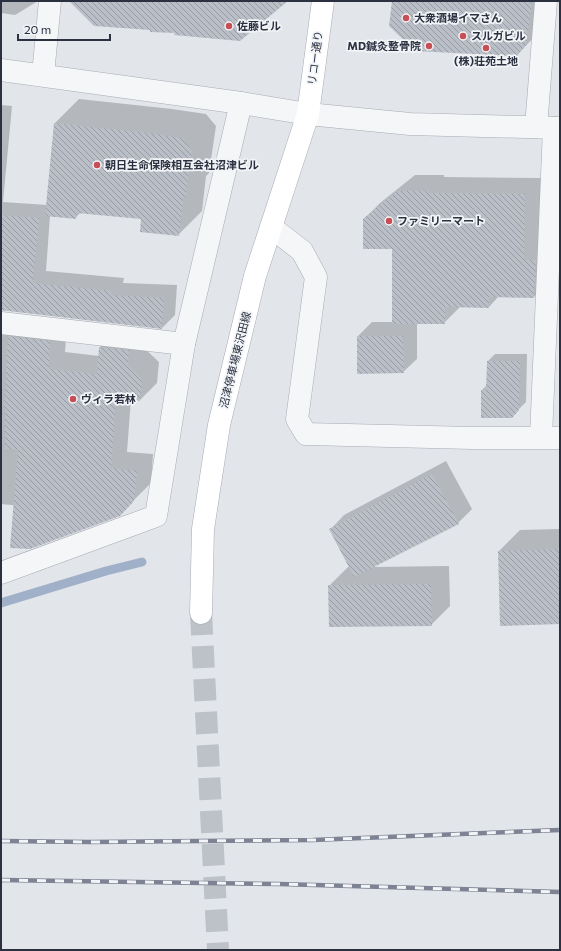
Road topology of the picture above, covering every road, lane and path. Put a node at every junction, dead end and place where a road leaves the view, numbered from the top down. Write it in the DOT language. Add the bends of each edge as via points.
graph roads {
  1 [pos="50,1"];
  2 [pos="323,1"];
  3 [pos="546,1"];
  4 [pos="1,70"];
  5 [pos="42,75"];
  6 [pos="241,103"];
  7 [pos="308,114"];
  8 [pos="550,127"];
  9 [pos="271,227"];
  10 [pos="1,323"];
  11 [pos="184,344"];
  12 [pos="550,438"];
  13 [pos="1,573"];
  14 [pos="201,613"];
  1 -- 5 [label="street"];
  2 -- 7 [label="main road, リコー通り"];
  3 -- 8 [label="street"];
  4 -- 5 [label="street"];
  5 -- 6 [label="street"];
  6 -- 7 [label="street"];
  6 -- 11 [label="street"];
  7 -- 8 [label="street" via="410,124"];
  7 -- 9 [label="main road, 沼津停車場東沢田線"];
  8 -- 12 [label="street"];
  9 -- 12 [label="street" via="302,251 316,277 297,419 306,434"];
  9 -- 14 [label="main road, 沼津停車場東沢田線" via="255,276 219,426 203,529"];
  10 -- 11 [label="street"];
  11 -- 13 [label="street" via="156,516"];
}
